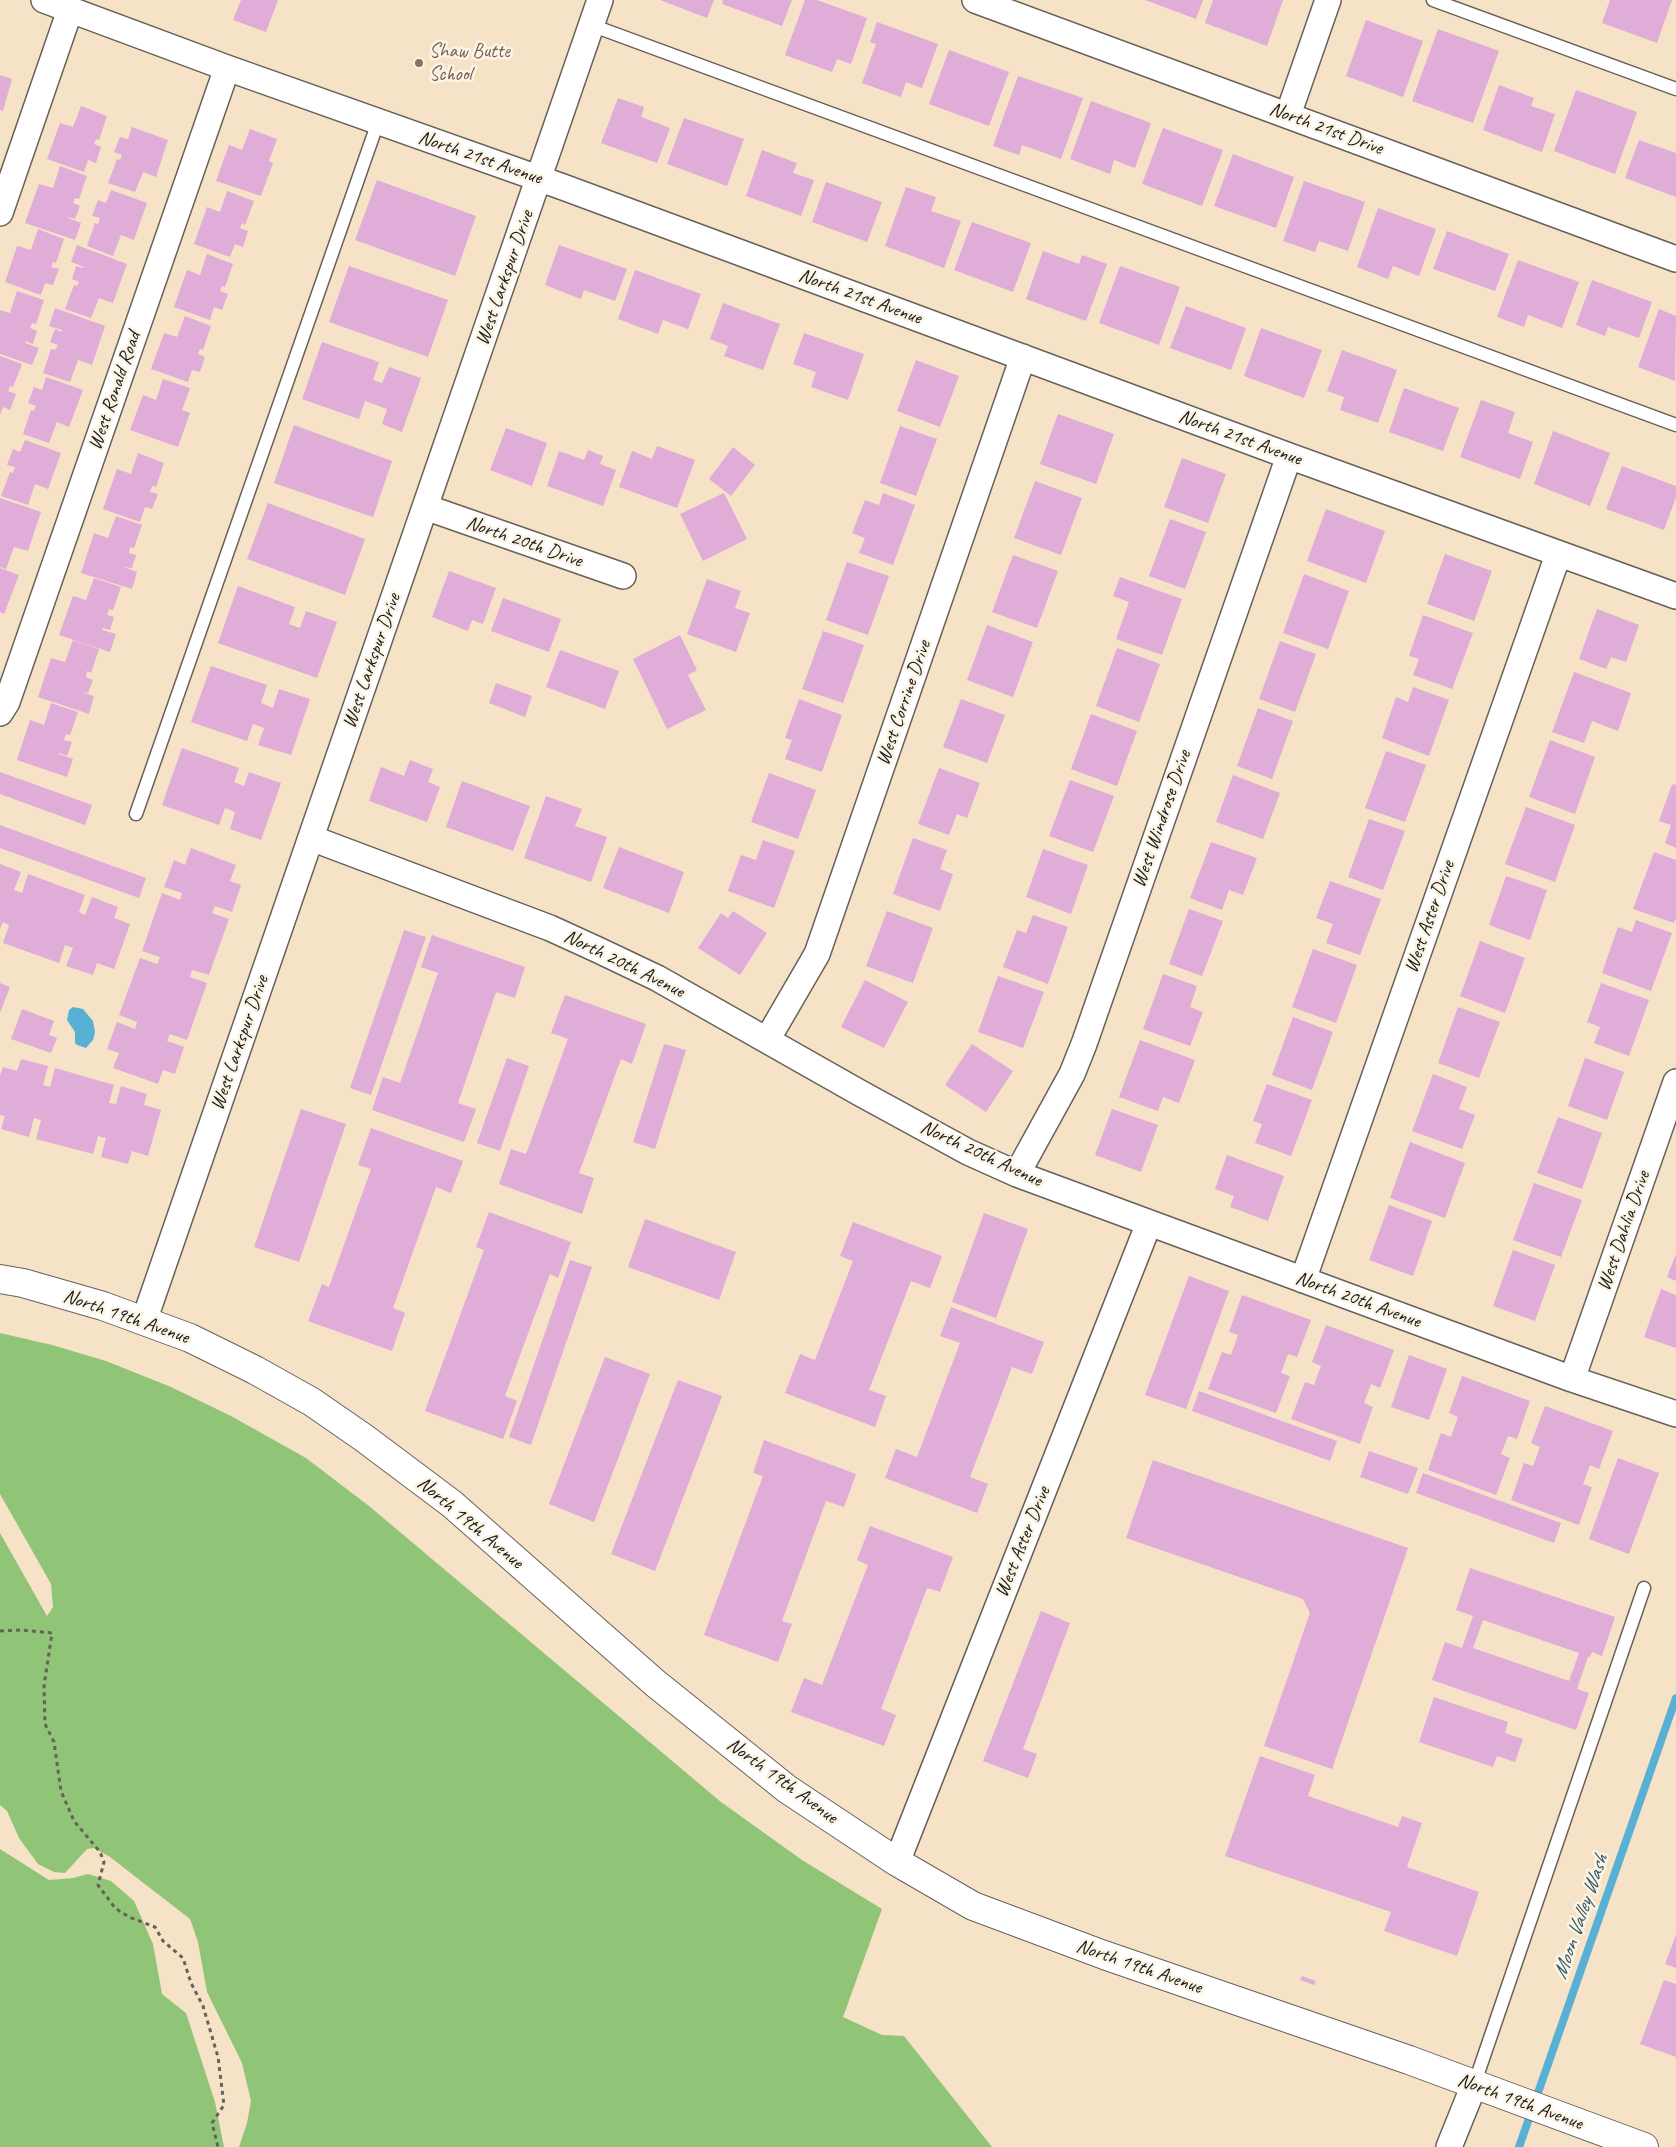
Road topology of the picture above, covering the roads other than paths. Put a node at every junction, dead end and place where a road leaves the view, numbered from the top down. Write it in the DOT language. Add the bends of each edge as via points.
graph roads {
  1 [pos="44,0"];
  2 [pos="600,0"];
  3 [pos="975,0"];
  4 [pos="1328,0"];
  5 [pos="1433,0"];
  6 [pos="70,10"];
  7 [pos="591,25"];
  8 [pos="226,68"];
  9 [pos="1676,89"];
  10 [pos="1288,115"];
  11 [pos="378,122"];
  12 [pos="539,178"];
  13 [pos="0,213"];
  14 [pos="1676,258"];
  15 [pos="1023,357"];
  16 [pos="1676,425"];
  17 [pos="1289,456"];
  18 [pos="425,507"];
  19 [pos="1558,555"];
  20 [pos="623,576"];
  21 [pos="1676,596"];
  22 [pos="0,713"];
  23 [pos="136,814"];
  24 [pos="311,838"];
  25 [pos="767,1040"];
  26 [pos="1676,1082"];
  27 [pos="1017,1174"];
  28 [pos="1149,1223"];
  29 [pos="0,1279"];
  30 [pos="1302,1280"];
  31 [pos="144,1321"];
  32 [pos="1572,1379"];
  33 [pos="1676,1414"];
  34 [pos="1644,1588"];
  35 [pos="897,1862"];
  36 [pos="1474,2085"];
  37 [pos="1448,2147"];
  38 [pos="1467,2147"];
  39 [pos="1644,2147"];
  1 -- 6 [label="street, North 21st Avenue"];
  2 -- 7 [label="street, West Larkspur Drive"];
  3 -- 10 [label="street, North 21st Drive"];
  4 -- 10 [label="street"];
  5 -- 9 [label="lane"];
  6 -- 8 [label="street, North 21st Avenue"];
  6 -- 13 [label="street"];
  7 -- 12 [label="street, West Larkspur Drive"];
  7 -- 16 [label="lane"];
  8 -- 11 [label="street, North 21st Avenue"];
  8 -- 22 [label="street, West Ronald Road" via="8,702"];
  10 -- 14 [label="street, North 21st Drive"];
  11 -- 12 [label="street, North 21st Avenue"];
  11 -- 23 [label="lane"];
  12 -- 15 [label="street, North 21st Avenue"];
  12 -- 18 [label="street, West Larkspur Drive"];
  15 -- 17 [label="street, North 21st Avenue"];
  15 -- 25 [label="street, West Corrine Drive" via="817,954"];
  17 -- 19 [label="street, North 21st Avenue"];
  17 -- 27 [label="street, West Windrose Drive" via="1084,1044 1072,1074"];
  18 -- 20 [label="street, North 20th Drive"];
  18 -- 24 [label="street, West Larkspur Drive"];
  19 -- 21 [label="street, North 21st Avenue"];
  19 -- 30 [label="street, West Aster Drive"];
  24 -- 25 [label="street, North 20th Avenue" via="550,928 657,978"];
  24 -- 31 [label="street, West Larkspur Drive"];
  25 -- 27 [label="street, North 20th Avenue" via="968,1152"];
  26 -- 32 [label="street, West Dahlia Drive"];
  27 -- 28 [label="street, North 20th Avenue"];
  28 -- 30 [label="street, North 20th Avenue"];
  28 -- 35 [label="street, West Aster Drive"];
  29 -- 31 [label="main road, North 19th Avenue" via="103,1306"];
  30 -- 32 [label="street, North 20th Avenue"];
  31 -- 35 [label="main road, North 19th Avenue" via="190,1338 255,1370 312,1402 364,1438 452,1504 655,1683 787,1789"];
  32 -- 33 [label="street, North 20th Avenue"];
  34 -- 36 [label="lane"];
  35 -- 36 [label="main road, North 19th Avenue" via="973,1906"];
  36 -- 37 [label="street"];
  36 -- 38 [label="street"];
  36 -- 39 [label="main road, North 19th Avenue"];
}
